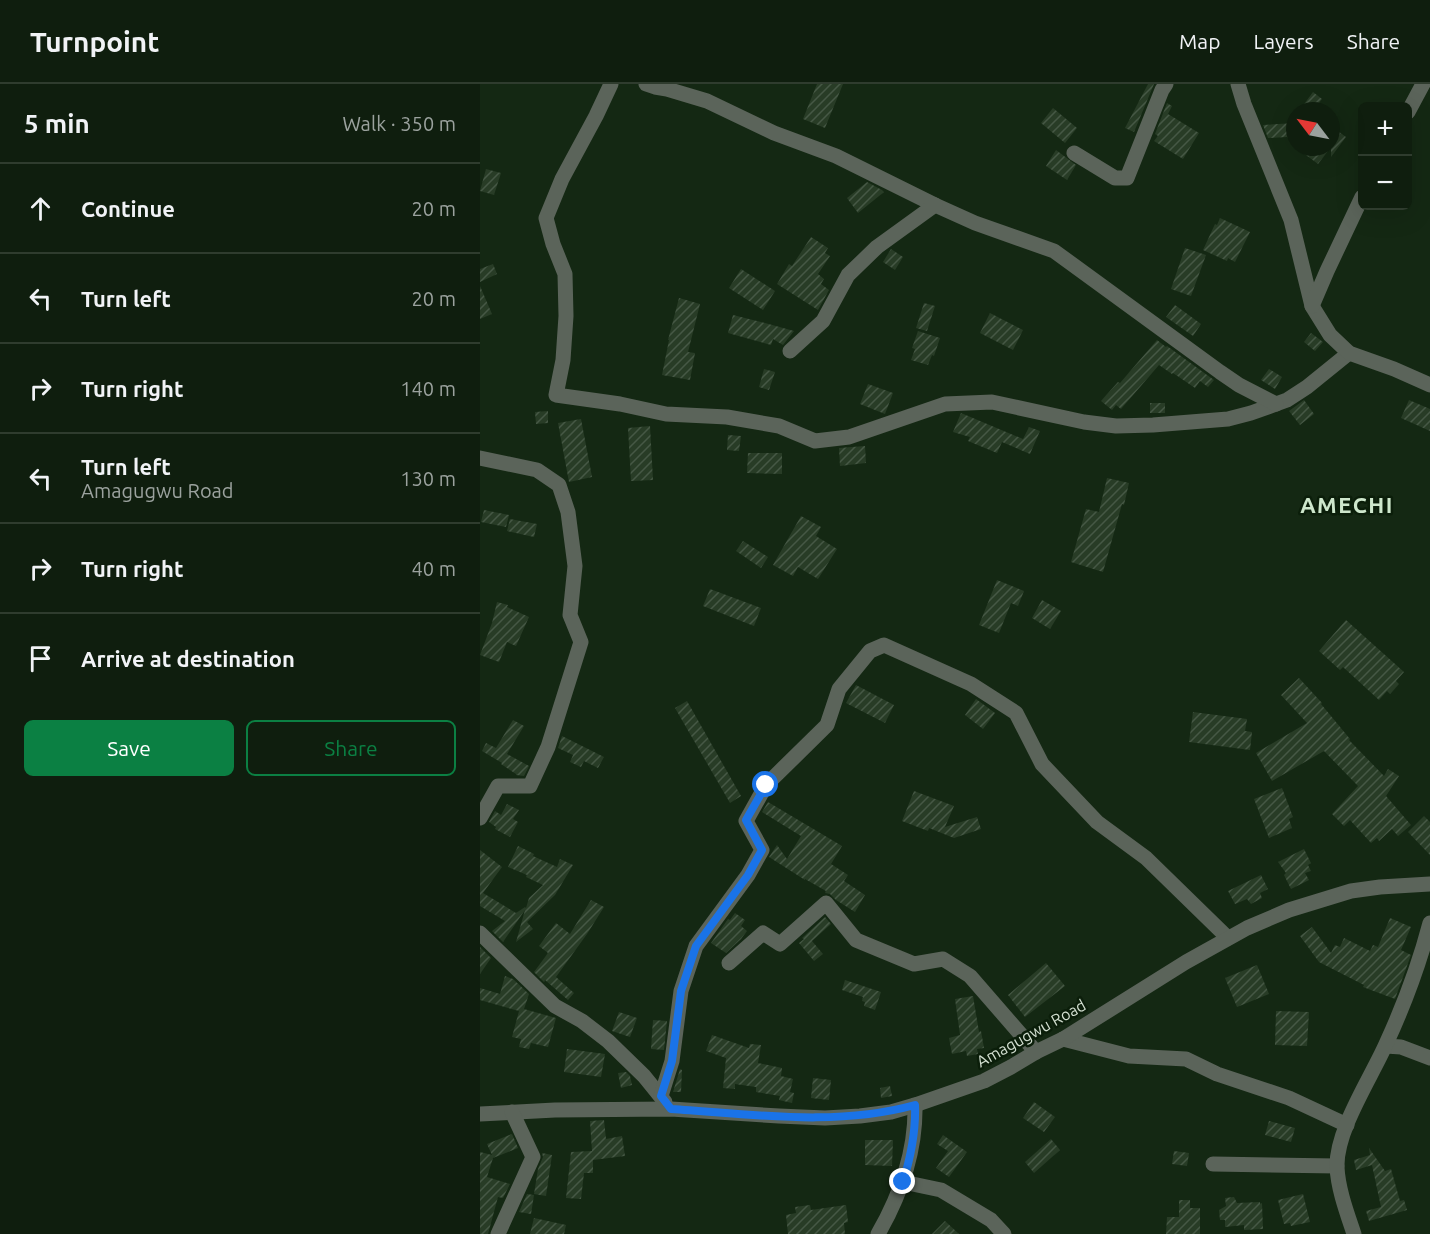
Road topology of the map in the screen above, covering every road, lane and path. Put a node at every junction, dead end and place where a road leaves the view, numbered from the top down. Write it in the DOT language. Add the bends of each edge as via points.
graph roads {
  1 [pos="611,84"];
  2 [pos="646,84"];
  3 [pos="1166,84"];
  4 [pos="1238,84"];
  5 [pos="1423,84"];
  6 [pos="1412,103"];
  7 [pos="1074,153"];
  8 [pos="935,205"];
  9 [pos="1358,205"];
  10 [pos="1312,306"];
  11 [pos="790,351"];
  12 [pos="1349,353"];
  13 [pos="1430,385"];
  14 [pos="1276,404"];
  15 [pos="480,458"];
  16 [pos="480,818"];
  17 [pos="1430,884"];
  18 [pos="1430,923"];
  19 [pos="480,933"];
  20 [pos="1228,938"];
  21 [pos="729,963"];
  22 [pos="1063,1039"];
  23 [pos="1386,1046"];
  24 [pos="1036,1052"];
  25 [pos="1430,1058"];
  26 [pos="661,1096"];
  27 [pos="915,1105"];
  28 [pos="671,1109"];
  29 [pos="512,1112"];
  30 [pos="480,1114"];
  31 [pos="1347,1125"];
  32 [pos="1213,1164"];
  33 [pos="1337,1166"];
  34 [pos="903,1182"];
  35 [pos="498,1234"];
  36 [pos="878,1234"];
  37 [pos="1004,1234"];
  38 [pos="1354,1234"];
  1 -- 14 [label="street" via="546,218 565,274 563,360 556,395 666,414 727,417 779,426 815,441 849,436 945,404 993,402 1116,426 1228,419"];
  2 -- 8 [label="street" via="707,101 774,133 836,156"];
  3 -- 7 [label="street" via="1127,178 1115,178"];
  4 -- 10 [label="street" via="1291,220"];
  5 -- 6 [label="street"];
  8 -- 11 [label="street" via="878,247 848,275 823,321"];
  8 -- 14 [label="street" via="1058,253 1220,372"];
  9 -- 10 [label="street"];
  10 -- 12 [label="street" via="1330,335"];
  12 -- 13 [label="street"];
  12 -- 14 [label="street" via="1307,387"];
  15 -- 16 [label="street" via="537,470 559,485 568,512 575,567 570,615 581,642 548,747 530,786 498,786"];
  17 -- 20 [label="street, Amagugwu Road" via="1351,891 1289,910"];
  18 -- 23 [label="street" via="1406,999"];
  19 -- 26 [label="street" via="555,1006 608,1041"];
  20 -- 22 [label="street, Amagugwu Road"];
  20 -- 26 [label="street" via="1146,858 1089,814 1042,764 1016,713 971,684 884,645 870,651 839,689 827,725 766,785 746,820 762,850 696,946 681,991 672,1061"];
  21 -- 24 [label="street" via="763,933 780,944 826,903 856,940 914,964 943,959 970,976"];
  22 -- 24 [label="street, Amagugwu Road"];
  22 -- 31 [label="street" via="1128,1056 1186,1059"];
  23 -- 25 [label="street"];
  23 -- 31 [label="street"];
  24 -- 27 [label="street, Amagugwu Road" via="984,1081"];
  26 -- 28 [label="street"];
  27 -- 28 [label="street, Amagugwu Road" via="891,1112 825,1118"];
  27 -- 34 [label="street" via="914,1141"];
  28 -- 29 [label="street, Amagugwu Road"];
  29 -- 30 [label="street, Amagugwu Road"];
  29 -- 35 [label="street" via="533,1157"];
  31 -- 33 [label="street"];
  32 -- 33 [label="street"];
  33 -- 38 [label="street"];
  34 -- 36 [label="street"];
  34 -- 37 [label="street" via="941,1191 991,1220"];
}
